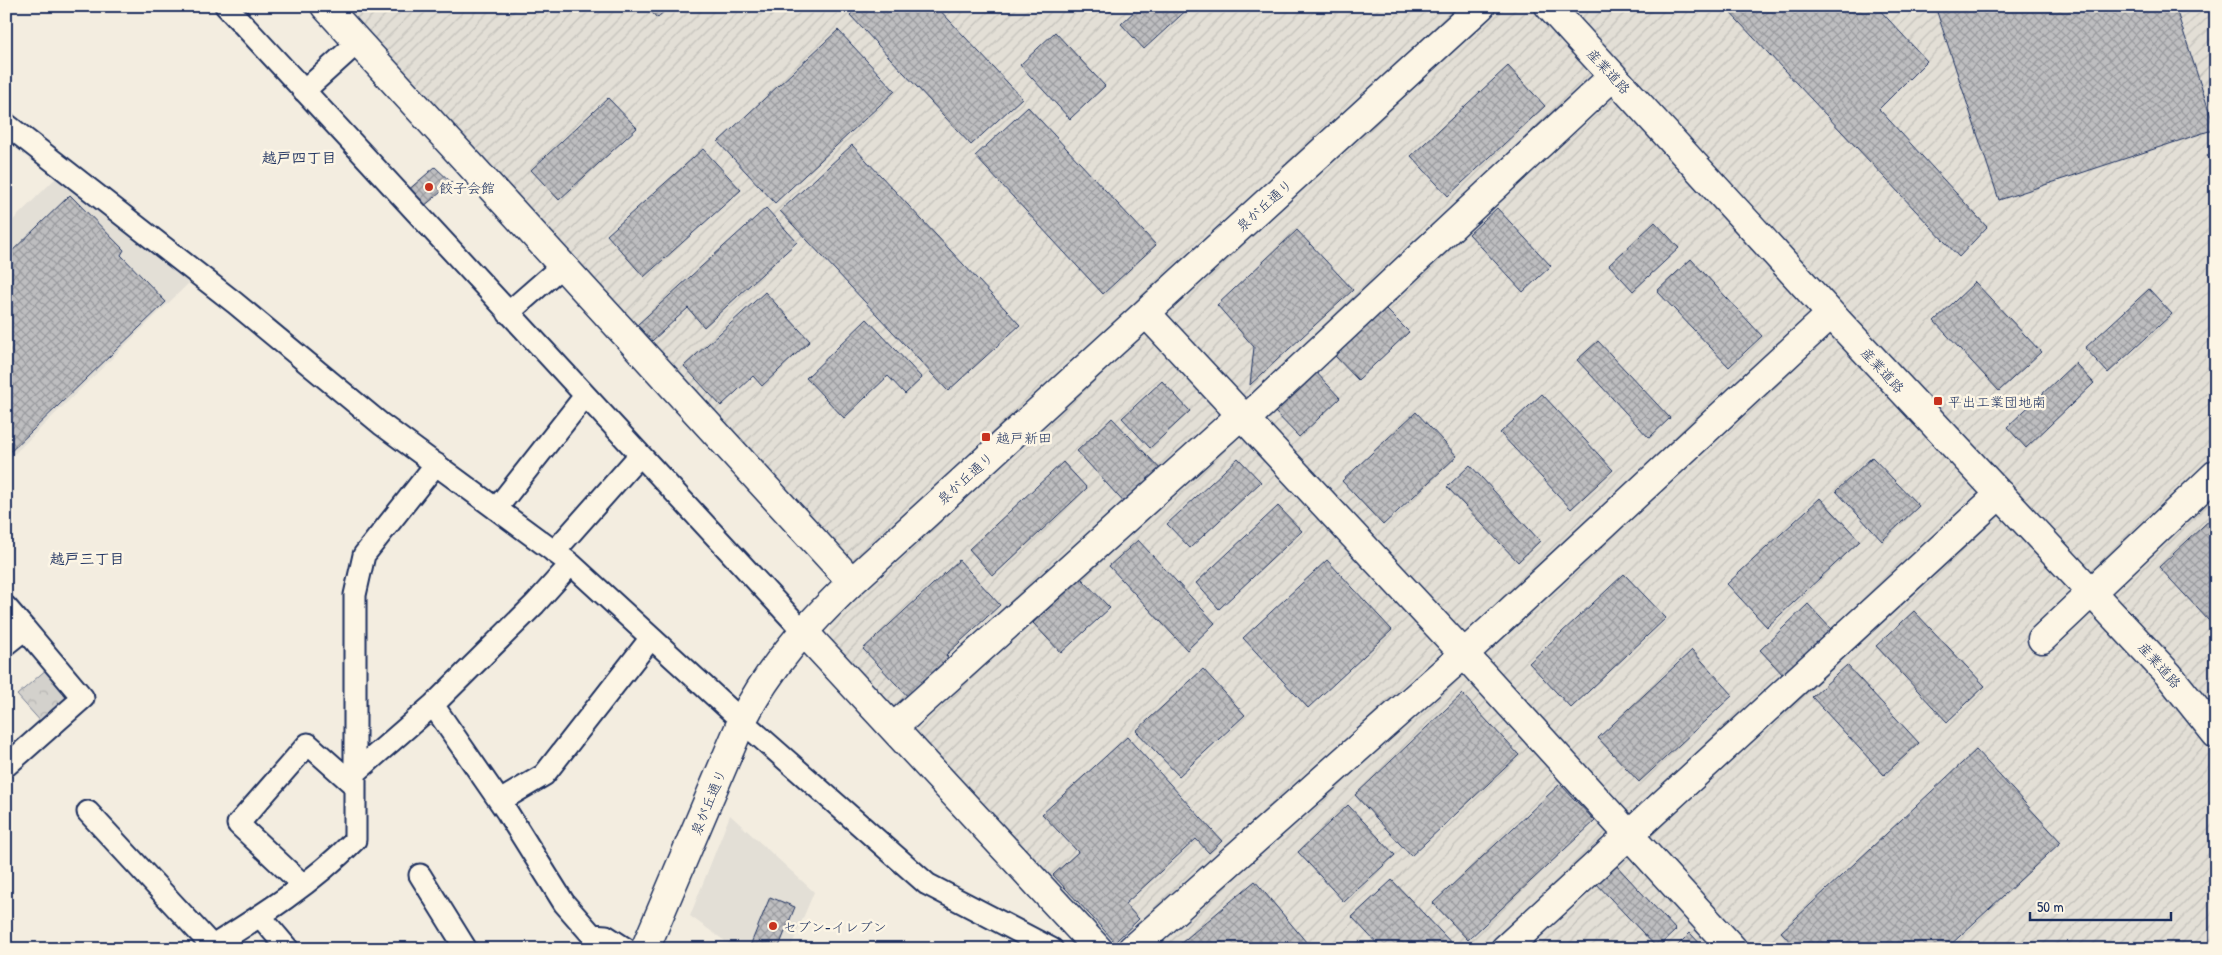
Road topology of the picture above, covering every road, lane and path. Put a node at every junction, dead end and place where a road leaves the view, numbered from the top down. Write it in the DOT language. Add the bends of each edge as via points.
graph roads {
  1 [pos="226,6"];
  2 [pos="325,6"];
  3 [pos="1481,6"];
  4 [pos="1549,6"];
  5 [pos="358,42"];
  6 [pos="1613,76"];
  7 [pos="304,91"];
  8 [pos="6,124"];
  9 [pos="563,265"];
  10 [pos="508,313"];
  11 [pos="1146,314"];
  12 [pos="1831,314"];
  13 [pos="585,396"];
  14 [pos="1243,418"];
  15 [pos="640,456"];
  16 [pos="436,464"];
  17 [pos="2216,474"];
  18 [pos="2000,494"];
  19 [pos="496,509"];
  20 [pos="554,552"];
  21 [pos="571,564"];
  22 [pos="852,582"];
  23 [pos="2092,591"];
  24 [pos="6,607"];
  25 [pos="25,629"];
  26 [pos="803,631"];
  27 [pos="650,638"];
  28 [pos="2042,639"];
  29 [pos="6,644"];
  30 [pos="1464,654"];
  31 [pos="433,705"];
  32 [pos="742,721"];
  33 [pos="893,728"];
  34 [pos="2216,734"];
  35 [pos="6,766"];
  36 [pos="355,779"];
  37 [pos="500,801"];
  38 [pos="88,812"];
  39 [pos="1629,836"];
  40 [pos="420,875"];
  41 [pos="303,885"];
  42 [pos="260,916"];
  43 [pos="210,947"];
  44 [pos="288,949"];
  45 [pos="466,949"];
  46 [pos="626,949"];
  47 [pos="645,949"];
  48 [pos="1052,949"];
  49 [pos="1098,949"];
  50 [pos="1132,949"];
  51 [pos="1505,949"];
  52 [pos="1733,949"];
  1 -- 7 [label="street"];
  2 -- 5 [label="street"];
  3 -- 11 [label="street, 泉が丘通り"];
  4 -- 6 [label="street, 産業道路"];
  5 -- 7 [label="street"];
  5 -- 9 [label="street"];
  6 -- 12 [label="street, 産業道路"];
  6 -- 14 [label="street"];
  7 -- 10 [label="street"];
  8 -- 16 [label="street"];
  9 -- 10 [label="street"];
  9 -- 22 [label="street"];
  10 -- 13 [label="street"];
  11 -- 14 [label="street"];
  11 -- 22 [label="street, 泉が丘通り"];
  12 -- 18 [label="street, 産業道路"];
  12 -- 30 [label="street"];
  13 -- 15 [label="street"];
  13 -- 19 [label="street"];
  14 -- 30 [label="street"];
  14 -- 33 [label="street"];
  15 -- 20 [label="street"];
  15 -- 26 [label="street"];
  16 -- 19 [label="street"];
  16 -- 36 [label="street" via="364,555 355,595"];
  17 -- 23 [label="street"];
  18 -- 23 [label="street, 産業道路"];
  18 -- 39 [label="street"];
  19 -- 20 [label="street"];
  20 -- 21 [label="street"];
  21 -- 27 [label="street"];
  21 -- 31 [label="street"];
  22 -- 26 [label="street, 泉が丘通り"];
  23 -- 28 [label="street"];
  23 -- 34 [label="street, 産業道路" via="2168,674"];
  24 -- 25 [label="street"];
  25 -- 29 [label="street"];
  25 -- 35 [label="street" via="83,698"];
  26 -- 32 [label="street, 泉が丘通り" via="757,691"];
  26 -- 33 [label="street"];
  27 -- 32 [label="street"];
  27 -- 37 [label="street" via="544,775"];
  30 -- 39 [label="street"];
  30 -- 50 [label="street"];
  31 -- 36 [label="street"];
  31 -- 37 [label="street"];
  32 -- 47 [label="street, 泉が丘通り"];
  32 -- 48 [label="street" via="927,884"];
  33 -- 49 [label="street"];
  36 -- 41 [label="street" via="355,840"];
  36 -- 41 [label="street" via="308,744 238,824"];
  37 -- 46 [label="street" via="579,922 592,935 606,936"];
  38 -- 43 [label="street"];
  39 -- 51 [label="street"];
  39 -- 52 [label="street"];
  40 -- 45 [label="street"];
  41 -- 42 [label="street"];
  42 -- 43 [label="street"];
  42 -- 44 [label="street"];
}
